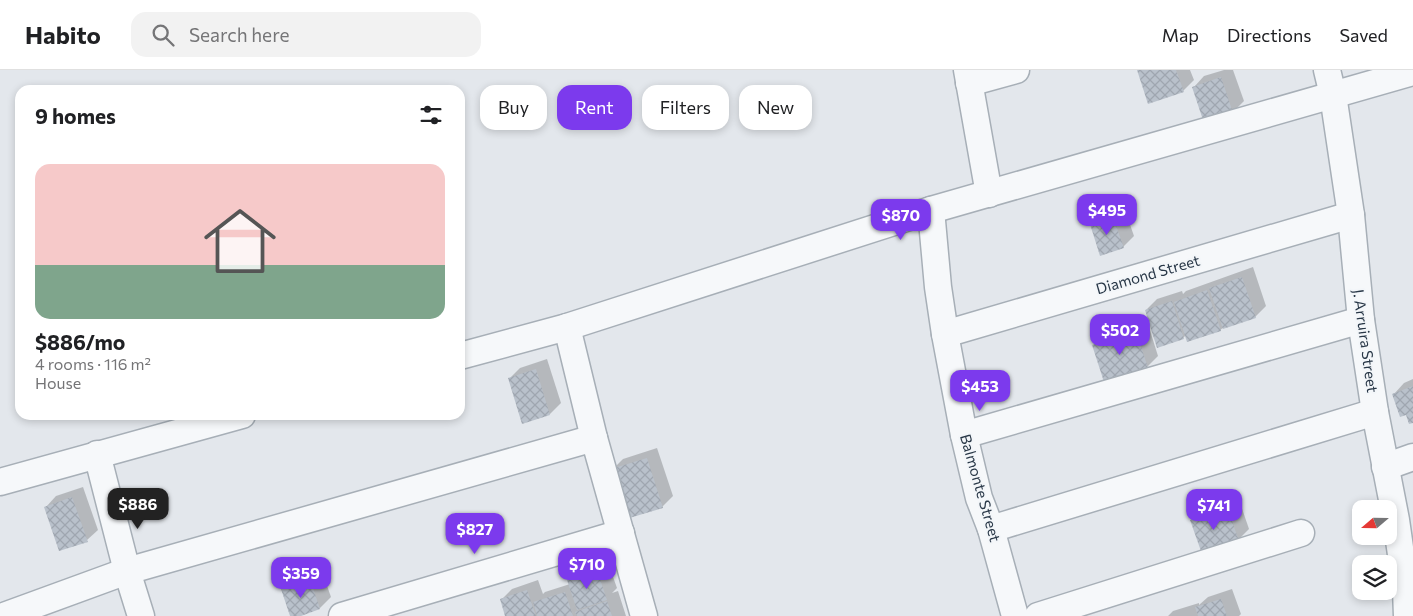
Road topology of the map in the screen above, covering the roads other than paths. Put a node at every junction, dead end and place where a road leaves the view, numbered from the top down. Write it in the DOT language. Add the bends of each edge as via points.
graph roads {
  1 [pos="1016,70"];
  2 [pos="1327,70"];
  3 [pos="1413,72"];
  4 [pos="968,77"];
  5 [pos="1332,95"];
  6 [pos="989,194"];
  7 [pos="931,210"];
  8 [pos="1351,215"];
  9 [pos="1361,320"];
  10 [pos="567,327"];
  11 [pos="945,334"];
  12 [pos="465,355"];
  13 [pos="1375,412"];
  14 [pos="223,420"];
  15 [pos="964,435"];
  16 [pos="594,438"];
  17 [pos="97,454"];
  18 [pos="1413,457"];
  19 [pos="1385,467"];
  20 [pos="0,482"];
  21 [pos="992,529"];
  22 [pos="621,533"];
  23 [pos="1301,533"];
  24 [pos="127,571"];
  25 [pos="1405,604"];
  26 [pos="4,616"];
  27 [pos="141,616"];
  28 [pos="342,616"];
  29 [pos="644,616"];
  30 [pos="1015,616"];
  31 [pos="1038,616"];
  1 -- 4 [label="street"];
  2 -- 5 [label="street, J. Arruira Street"];
  3 -- 5 [label="street"];
  4 -- 6 [label="street"];
  5 -- 6 [label="street"];
  5 -- 8 [label="street, J. Arruira Street"];
  6 -- 7 [label="street"];
  7 -- 10 [label="street"];
  7 -- 11 [label="street, Balmonte Street"];
  8 -- 9 [label="street, J. Arruira Street"];
  8 -- 11 [label="street, Diamond Street"];
  9 -- 13 [label="street, J. Arruira Street"];
  9 -- 15 [label="street"];
  10 -- 12 [label="street"];
  10 -- 16 [label="street"];
  11 -- 15 [label="street, Balmonte Street"];
  13 -- 19 [label="street, J. Arruira Street"];
  13 -- 21 [label="street"];
  14 -- 17 [label="street"];
  15 -- 21 [label="street, Balmonte Street" via="979,498"];
  16 -- 22 [label="street"];
  16 -- 24 [label="street"];
  17 -- 20 [label="street"];
  17 -- 24 [label="street"];
  18 -- 19 [label="street"];
  19 -- 25 [label="street, J. Arruira Street" via="1396,520"];
  21 -- 30 [label="street, Balmonte Street"];
  22 -- 28 [label="street"];
  22 -- 29 [label="street"];
  23 -- 31 [label="street"];
  24 -- 26 [label="street"];
  24 -- 27 [label="street"];
}
